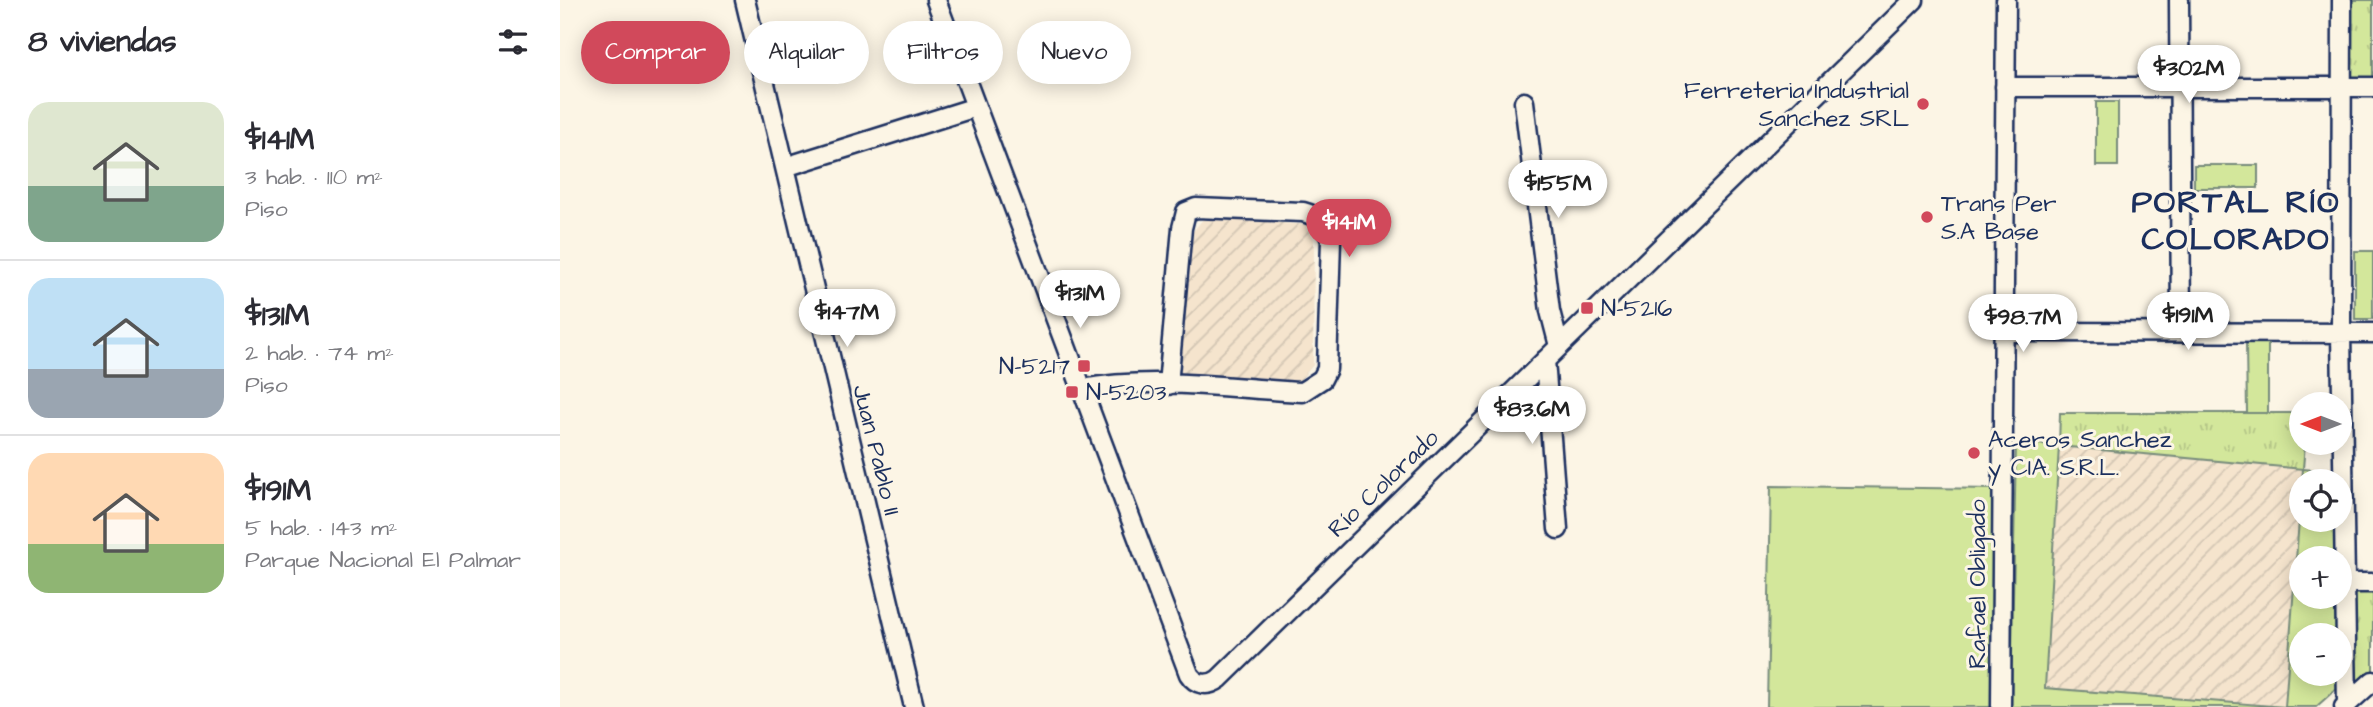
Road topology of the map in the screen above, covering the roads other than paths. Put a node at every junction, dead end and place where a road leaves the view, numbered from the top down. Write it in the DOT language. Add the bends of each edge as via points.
graph roads {
  1 [pos="746,0"];
  2 [pos="936,0"];
  3 [pos="1914,0"];
  4 [pos="2006,0"];
  5 [pos="2179,0"];
  6 [pos="2342,0"];
  7 [pos="2180,86"];
  8 [pos="2005,87"];
  9 [pos="2342,87"];
  10 [pos="2373,87"];
  11 [pos="1524,102"];
  12 [pos="976,107"];
  13 [pos="785,167"];
  14 [pos="2003,332"];
  15 [pos="2181,332"];
  16 [pos="2341,333"];
  17 [pos="2373,333"];
  18 [pos="1559,346"];
  19 [pos="1545,360"];
  20 [pos="1168,385"];
  21 [pos="1082,389"];
  22 [pos="1558,529"];
  23 [pos="2344,546"];
  24 [pos="2352,583"];
  25 [pos="2373,583"];
  26 [pos="2344,609"];
  27 [pos="2373,681"];
  28 [pos="2346,706"];
  29 [pos="914,707"];
  30 [pos="2001,707"];
  1 -- 13 [label="street, Juan Pablo II"];
  2 -- 12 [label="street"];
  3 -- 18 [label="street, Río Colorado"];
  4 -- 8 [label="street, Rafael Obligado"];
  5 -- 7 [label="street"];
  6 -- 9 [label="street"];
  7 -- 8 [label="street"];
  7 -- 9 [label="street"];
  7 -- 15 [label="street"];
  8 -- 14 [label="street, Rafael Obligado"];
  9 -- 10 [label="street"];
  9 -- 16 [label="street"];
  11 -- 18 [label="street" via="1550,311"];
  12 -- 13 [label="street"];
  12 -- 21 [label="street"];
  13 -- 29 [label="street, Juan Pablo II"];
  14 -- 15 [label="street"];
  14 -- 30 [label="street, Rafael Obligado"];
  15 -- 16 [label="street"];
  16 -- 17 [label="street"];
  16 -- 23 [label="street"];
  18 -- 19 [label="street, Río Colorado"];
  19 -- 21 [label="street, Río Colorado" via="1219,679 1201,684 1189,674"];
  19 -- 22 [label="street"];
  20 -- 20 [label="street" via="1302,392 1322,379 1327,369 1331,240 1325,225 1303,212 1196,208 1186,212"];
  20 -- 21 [label="street" via="1115,383"];
  24 -- 25 [label="street"];
  26 -- 28 [label="street"];
  27 -- 28 [label="street"];
}
